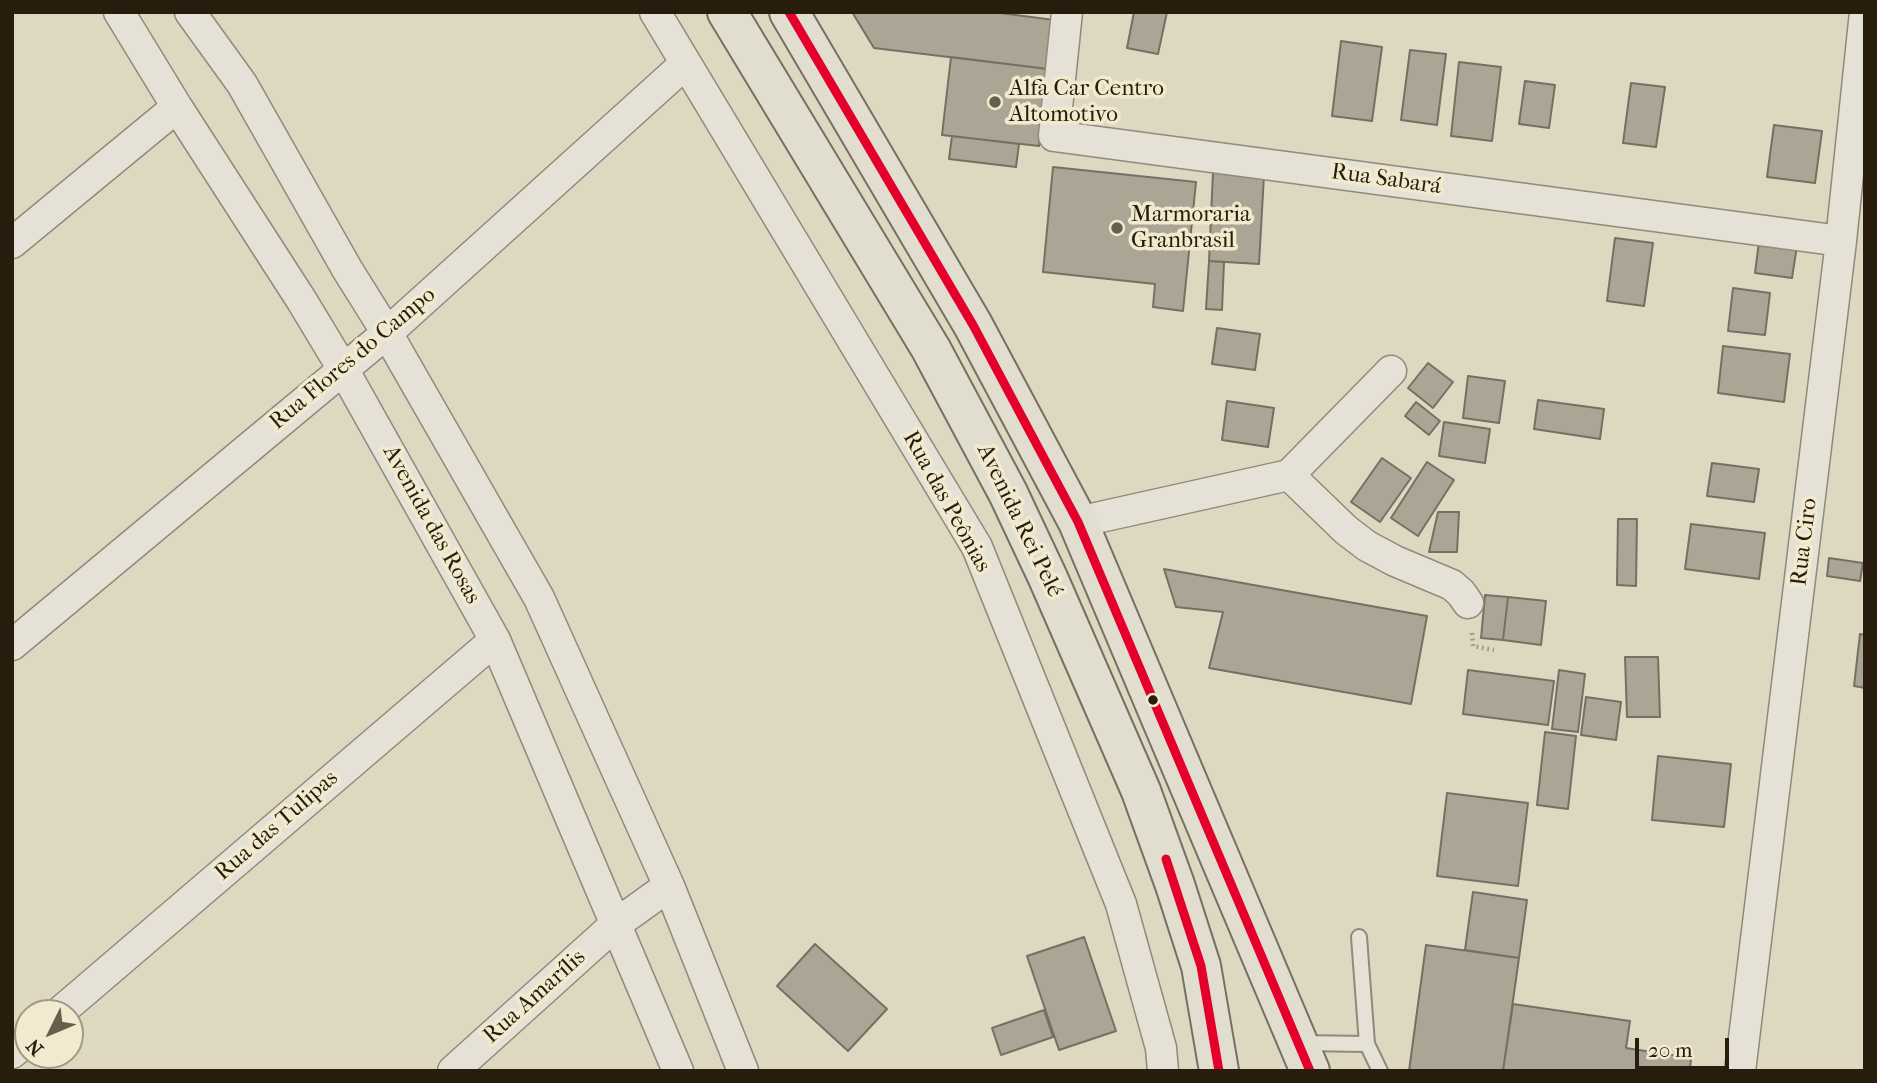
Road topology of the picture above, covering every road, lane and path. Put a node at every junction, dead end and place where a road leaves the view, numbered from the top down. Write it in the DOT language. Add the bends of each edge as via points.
graph roads {
  1 [pos="120,12"];
  2 [pos="190,12"];
  3 [pos="654,12"];
  4 [pos="727,12"];
  5 [pos="789,12"];
  6 [pos="1067,12"];
  7 [pos="1865,12"];
  8 [pos="685,64"];
  9 [pos="177,107"];
  10 [pos="1841,241"];
  11 [pos="12,243"];
  12 [pos="387,333"];
  13 [pos="343,369"];
  14 [pos="1391,371"];
  15 [pos="1289,475"];
  16 [pos="1078,522"];
  17 [pos="1468,603"];
  18 [pos="495,640"];
  19 [pos="12,645"];
  20 [pos="669,886"];
  21 [pos="616,924"];
  22 [pos="1359,937"];
  23 [pos="75,999"];
  24 [pos="1367,1044"];
  25 [pos="1304,1057"];
  26 [pos="453,1071"];
  27 [pos="678,1071"];
  28 [pos="743,1071"];
  29 [pos="1163,1071"];
  30 [pos="1219,1071"];
  31 [pos="1380,1071"];
  32 [pos="1740,1071"];
  1 -- 9 [label="street, Avenida das Rosas"];
  2 -- 12 [label="street" via="242,84"];
  3 -- 8 [label="street, Rua das Peônias"];
  4 -- 30 [label="main road, Avenida Rei Pelé" via="931,349 1048,578 1141,791 1175,885 1201,966"];
  5 -- 16 [label="main road" via="973,325"];
  6 -- 10 [label="street, Rua Sabará" via="1054,136"];
  7 -- 10 [label="street, Rua Ciro"];
  8 -- 12 [label="street, Rua Flores do Campo"];
  8 -- 29 [label="street, Rua das Peônias" via="977,547 1121,904 1161,1048"];
  9 -- 11 [label="street"];
  9 -- 13 [label="street, Avenida das Rosas"];
  10 -- 32 [label="street, Rua Ciro"];
  12 -- 13 [label="street, Rua Flores do Campo"];
  12 -- 20 [label="street" via="540,598"];
  13 -- 18 [label="street, Avenida das Rosas"];
  13 -- 19 [label="street, Rua Flores do Campo"];
  14 -- 15 [label="street"];
  15 -- 16 [label="street"];
  15 -- 17 [label="street" via="1367,546 1452,585"];
  16 -- 25 [label="main road"];
  18 -- 21 [label="street, Avenida das Rosas"];
  18 -- 23 [label="street, Rua das Tulipas"];
  20 -- 21 [label="street, Rua Amarílis"];
  20 -- 28 [label="street"];
  21 -- 26 [label="street, Rua Amarílis"];
  21 -- 27 [label="street, Avenida das Rosas"];
  22 -- 24 [label="lane"];
  24 -- 25 [label="lane"];
  24 -- 31 [label="lane"];
}
